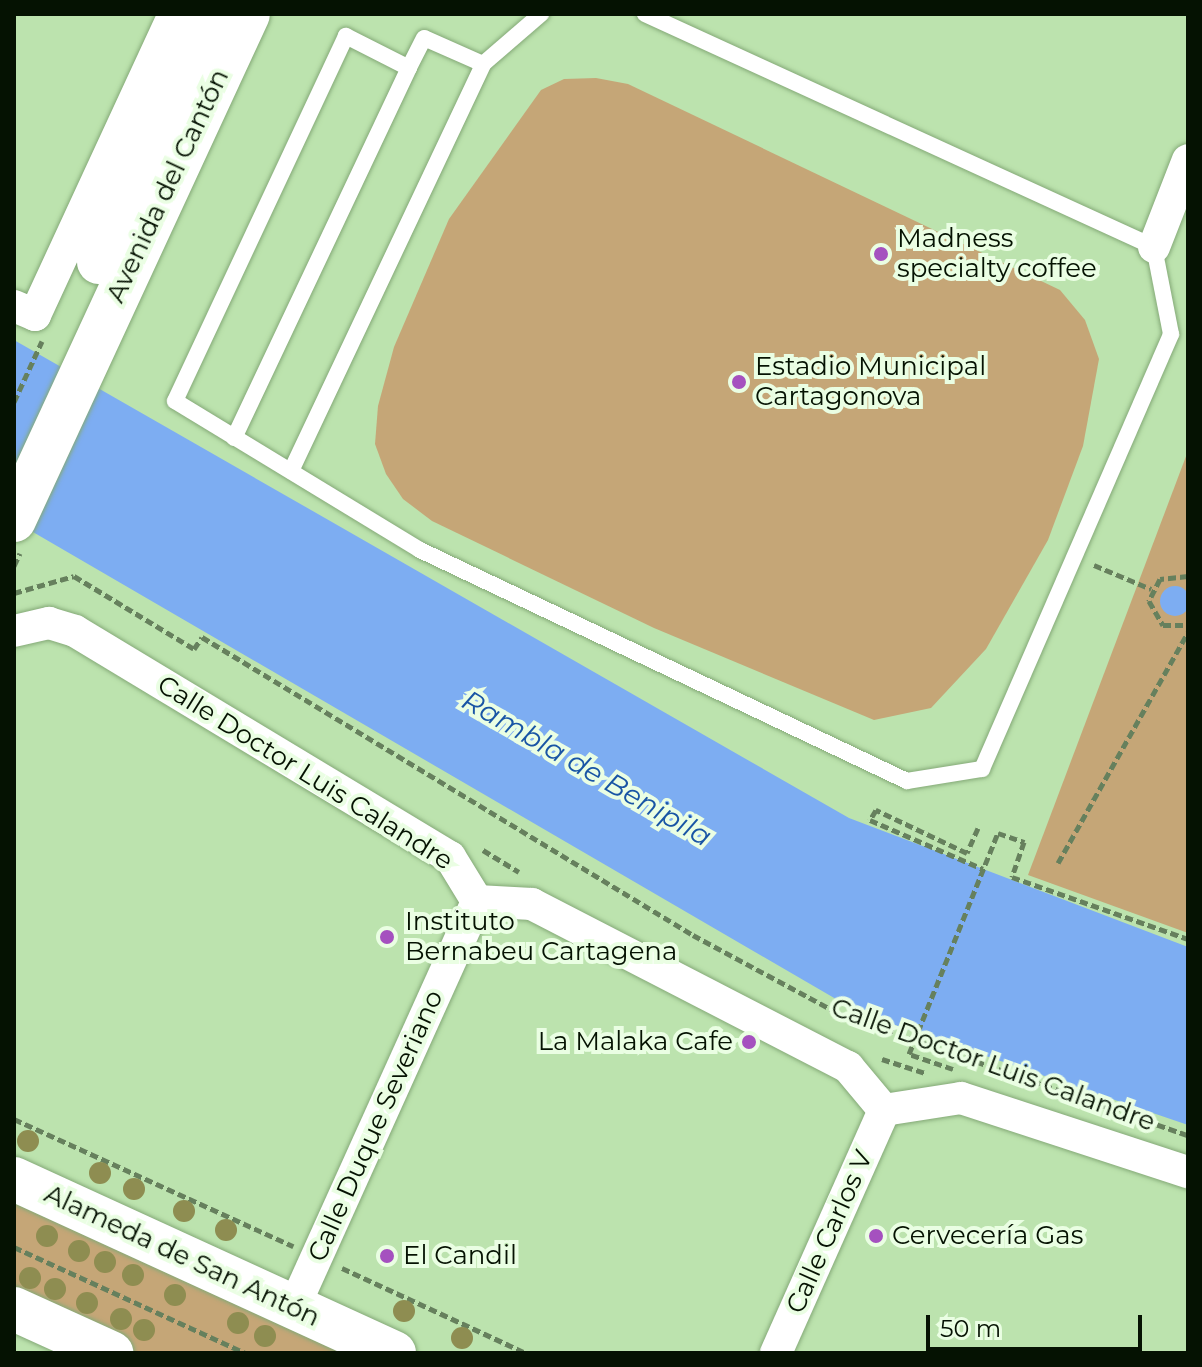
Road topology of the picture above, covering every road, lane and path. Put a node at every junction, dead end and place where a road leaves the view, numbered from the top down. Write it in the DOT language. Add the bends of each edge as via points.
graph roads {
  1 [pos="174,14"];
  2 [pos="214,14"];
  3 [pos="248,14"];
  4 [pos="541,14"];
  5 [pos="645,14"];
  6 [pos="483,64"];
  7 [pos="409,68"];
  8 [pos="1188,160"];
  9 [pos="1154,247"];
  10 [pos="14,306"];
  11 [pos="65,344"];
  12 [pos="14,402"];
  13 [pos="234,438"];
  14 [pos="14,449"];
  15 [pos="291,471"];
  16 [pos="14,520"];
  17 [pos="1074,557"];
  18 [pos="1188,576"];
  19 [pos="1151,589"];
  20 [pos="14,593"];
  21 [pos="1188,625"];
  22 [pos="14,631"];
  23 [pos="1188,632"];
  24 [pos="978,828"];
  25 [pos="1058,863"];
  26 [pos="983,869"];
  27 [pos="477,901"];
  28 [pos="1188,939"];
  29 [pos="916,1039"];
  30 [pos="884,1110"];
  31 [pos="14,1119"];
  32 [pos="1188,1135"];
  33 [pos="1188,1172"];
  34 [pos="14,1179"];
  35 [pos="14,1247"];
  36 [pos="317,1258"];
  37 [pos="294,1307"];
  38 [pos="14,1309"];
  39 [pos="111,1353"];
  40 [pos="246,1353"];
  41 [pos="394,1353"];
  42 [pos="526,1353"];
  43 [pos="776,1353"];
  1 -- 10 [label="street" via="35,315"];
  2 -- 11 [label="main road, Avenida del Cantón"];
  3 -- 11 [label="main road, Avenida del Cantón"];
  4 -- 6 [label="lane"];
  5 -- 9 [label="lane"];
  6 -- 7 [label="lane" via="424,38"];
  6 -- 15 [label="lane"];
  7 -- 13 [label="lane"];
  7 -- 13 [label="lane" via="346,36 175,401"];
  8 -- 9 [label="street"];
  9 -- 17 [label="lane" via="1171,334"];
  11 -- 12 [label="path"];
  11 -- 14 [label="main road"];
  11 -- 16 [label="main road"];
  13 -- 15 [label="lane"];
  15 -- 17 [label="lane" via="420,550 907,781 982,769"];
  17 -- 19 [label="path"];
  18 -- 19 [label="path" via="1172,574"];
  19 -- 21 [label="path" via="1152,614 1163,625"];
  20 -- 29 [label="path, Calle Doctor Luis Calandre" via="74,576 194,649 202,637 693,935 840,1014"];
  22 -- 27 [label="street, Calle Doctor Luis Calandre" via="49,623 75,631 450,857"];
  23 -- 25 [label="path"];
  24 -- 26 [label="path" via="967,853 876,810 870,820"];
  26 -- 28 [label="path" via="998,833 1011,837 1024,842 1012,877"];
  26 -- 29 [label="path"];
  27 -- 30 [label="street, Calle Doctor Luis Calandre" via="522,901 560,918 848,1067"];
  27 -- 36 [label="street, Calle Duque Severiano"];
  29 -- 32 [label="path, Calle Doctor Luis Calandre"];
  30 -- 33 [label="street, Calle Doctor Luis Calandre" via="961,1098"];
  30 -- 43 [label="street, Calle Carlos V"];
  31 -- 36 [label="path"];
  34 -- 37 [label="main road, Alameda de San Antón"];
  35 -- 40 [label="path"];
  36 -- 37 [label="street, Calle Duque Severiano"];
  36 -- 42 [label="path"];
  37 -- 41 [label="main road, Alameda de San Antón"];
  38 -- 39 [label="main road"];
}
